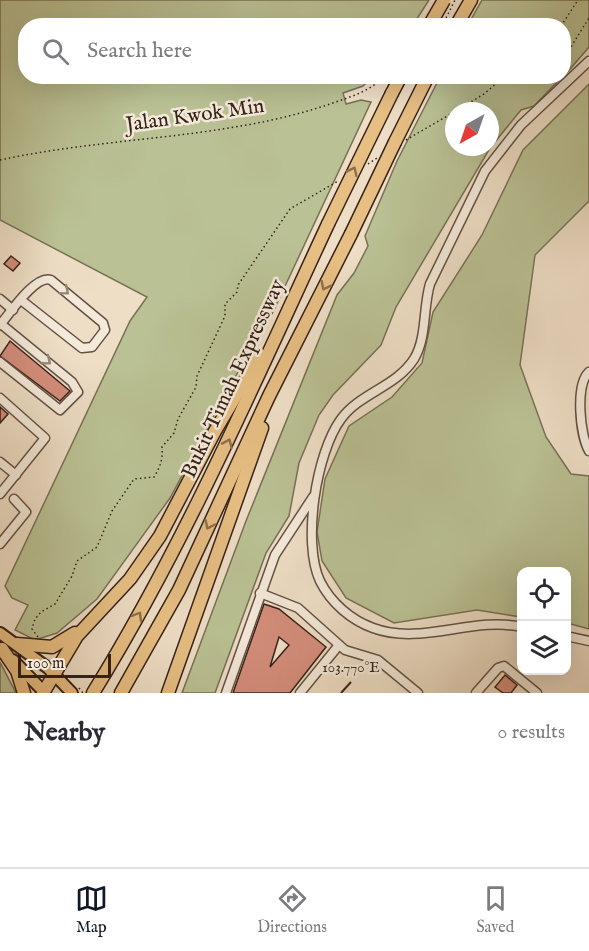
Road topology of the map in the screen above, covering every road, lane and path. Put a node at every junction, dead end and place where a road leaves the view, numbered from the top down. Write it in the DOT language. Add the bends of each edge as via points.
graph roads {
  1 [pos="444,0"];
  2 [pos="455,0"];
  3 [pos="471,0"];
  4 [pos="578,0"];
  5 [pos="434,18"];
  6 [pos="446,18"];
  7 [pos="461,18"];
  8 [pos="566,18"];
  9 [pos="589,18"];
  10 [pos="571,47"];
  11 [pos="589,60"];
  12 [pos="571,77"];
  13 [pos="377,84"];
  14 [pos="397,84"];
  15 [pos="425,84"];
  16 [pos="496,84"];
  17 [pos="564,84"];
  18 [pos="471,102"];
  19 [pos="445,118"];
  20 [pos="405,141"];
  21 [pos="386,153"];
  22 [pos="0,160"];
  23 [pos="366,165"];
  24 [pos="347,176"];
  25 [pos="0,299"];
  26 [pos="21,300"];
  27 [pos="292,302"];
  28 [pos="13,310"];
  29 [pos="1,324"];
  30 [pos="0,362"];
  31 [pos="589,372"];
  32 [pos="269,396"];
  33 [pos="0,398"];
  34 [pos="589,451"];
  35 [pos="0,462"];
  36 [pos="16,475"];
  37 [pos="1,491"];
  38 [pos="313,496"];
  39 [pos="14,500"];
  40 [pos="0,544"];
  41 [pos="260,593"];
  42 [pos="94,616"];
  43 [pos="517,626"];
  44 [pos="0,633"];
  45 [pos="571,637"];
  46 [pos="589,641"];
  47 [pos="42,642"];
  48 [pos="17,644"];
  49 [pos="339,645"];
  50 [pos="1,648"];
  51 [pos="53,673"];
  52 [pos="124,688"];
  53 [pos="44,692"];
  54 [pos="24,693"];
  55 [pos="72,693"];
  56 [pos="93,693"];
  57 [pos="168,693"];
  58 [pos="226,693"];
  59 [pos="300,693"];
  60 [pos="418,693"];
  61 [pos="477,693"];
  62 [pos="537,693"];
  1 -- 5 [label="highway, bridge"];
  2 -- 6 [label="path"];
  3 -- 7 [label="highway"];
  4 -- 8 [label="path"];
  9 -- 10 [label="path"];
  11 -- 12 [label="street"];
  13 -- 22 [label="path, Jalan Kwok Min" via="310,111 263,122 41,151"];
  27 -- 14 [label="highway, Bukit Timah Expressway, one-way, bridge"];
  15 -- 32 [label="highway, Bukit Timah Expressway, one-way, bridge"];
  16 -- 18 [label="path"];
  17 -- 38 [label="street" via="521,125 485,171 430,284 421,343 415,357 404,373 341,418"];
  19 -- 20 [label="path"];
  21 -- 23 [label="path"];
  24 -- 47 [label="path" via="290,208 237,292 225,303 225,316 197,376 196,387 174,433 162,447 159,468 154,477 134,479 112,511 97,547 77,561 54,604 35,619 32,629"];
  25 -- 28 [label="street"];
  26 -- 26 [label="street, one-way" via="39,279 45,278 103,323 105,330 92,347 82,348"];
  26 -- 28 [label="street"];
  27 -- 42 [label="highway" via="215,431 160,536 130,579"];
  56 -- 27 [label="highway, Bukit Timah Expressway, one-way" via="159,580 214,472"];
  28 -- 29 [label="street"];
  29 -- 30 [label="street, one-way" via="72,382 78,392 60,410"];
  31 -- 34 [label="street" via="582,388 581,425"];
  32 -- 52 [label="highway, Bukit Timah Expressway, one-way" via="179,590"];
  32 -- 57 [label="highway" via="269,408"];
  33 -- 36 [label="street" via="45,438"];
  35 -- 36 [label="street"];
  36 -- 37 [label="street"];
  38 -- 41 [label="street" via="283,540"];
  38 -- 43 [label="street" via="313,555 320,580 334,602 353,619 398,634 487,623"];
  39 -- 40 [label="street" via="26,513"];
  41 -- 49 [label="street" via="298,608"];
  41 -- 58 [label="street"];
  42 -- 48 [label="highway" via="69,639 52,647"];
  42 -- 51 [label="highway"];
  44 -- 48 [label="main road"];
  45 -- 46 [label="street"];
  48 -- 51 [label="main road"];
  49 -- 59 [label="street"];
  49 -- 60 [label="street" via="378,660"];
  50 -- 53 [label="main road"];
  50 -- 54 [label="highway" via="17,670"];
  51 -- 53 [label="highway"];
  51 -- 55 [label="main road"];
  61 -- 62 [label="street" via="504,666"];
}
